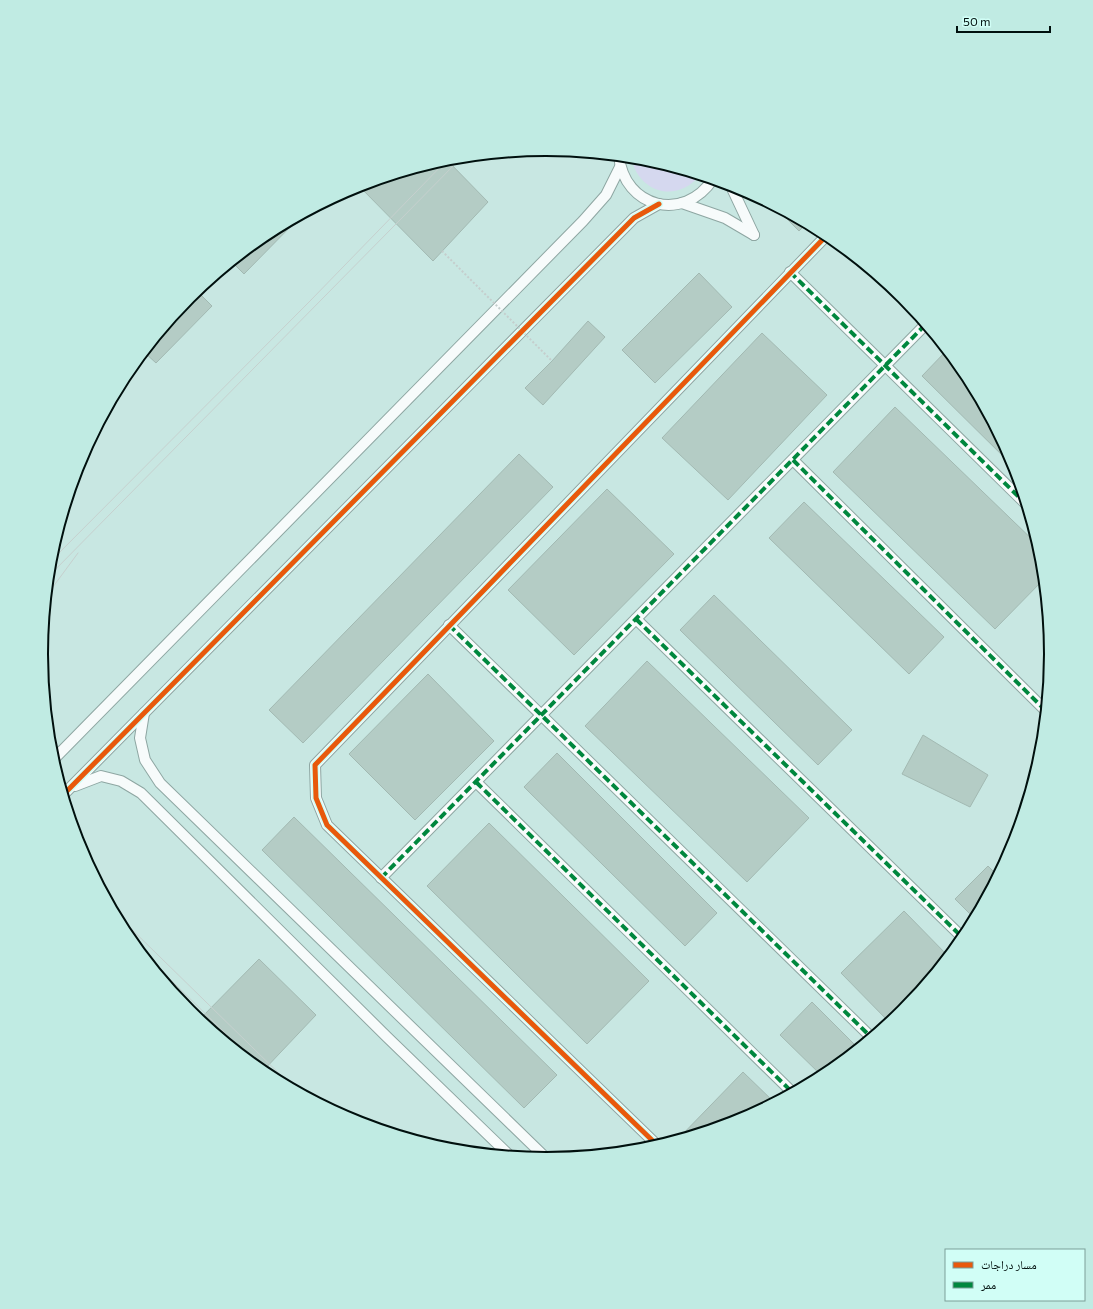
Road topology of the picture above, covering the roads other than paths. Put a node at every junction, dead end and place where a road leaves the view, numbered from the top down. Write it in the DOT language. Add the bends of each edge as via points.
graph roads {
  1 [pos="619,161"];
  2 [pos="620,167"];
  3 [pos="710,183"];
  4 [pos="734,193"];
  5 [pos="659,204"];
  6 [pos="682,204"];
  7 [pos="822,240"];
  8 [pos="790,272"];
  9 [pos="922,328"];
  10 [pos="886,365"];
  11 [pos="792,460"];
  12 [pos="1020,498"];
  13 [pos="636,619"];
  14 [pos="450,625"];
  15 [pos="1042,707"];
  16 [pos="144,713"];
  17 [pos="542,715"];
  18 [pos="59,754"];
  19 [pos="476,782"];
  20 [pos="71,788"];
  21 [pos="67,791"];
  22 [pos="381,878"];
  23 [pos="959,934"];
  24 [pos="868,1035"];
  25 [pos="790,1090"];
  26 [pos="653,1141"];
  27 [pos="505,1151"];
  28 [pos="541,1153"];
  1 -- 2 [label="street"];
  2 -- 5 [label="street" via="625,180 634,191 645,199"];
  2 -- 18 [label="street" via="606,195 583,221"];
  3 -- 6 [label="street" via="696,198"];
  4 -- 6 [label="street" via="754,235 725,218"];
  5 -- 6 [label="street"];
  5 -- 16 [label="street" via="634,218"];
  7 -- 8 [label="street"];
  8 -- 10 [label="street"];
  8 -- 14 [label="street"];
  9 -- 10 [label="street"];
  10 -- 11 [label="street"];
  10 -- 12 [label="street"];
  11 -- 13 [label="street"];
  11 -- 15 [label="street"];
  13 -- 17 [label="street"];
  13 -- 23 [label="street"];
  14 -- 17 [label="street"];
  14 -- 22 [label="street" via="315,765 316,798 327,825"];
  16 -- 20 [label="street"];
  16 -- 28 [label="street" via="140,738 145,760 160,783"];
  17 -- 19 [label="street"];
  17 -- 24 [label="street"];
  19 -- 22 [label="street"];
  19 -- 25 [label="street"];
  20 -- 21 [label="street"];
  20 -- 27 [label="street" via="101,776 121,781 140,793"];
  22 -- 26 [label="street"];
}
